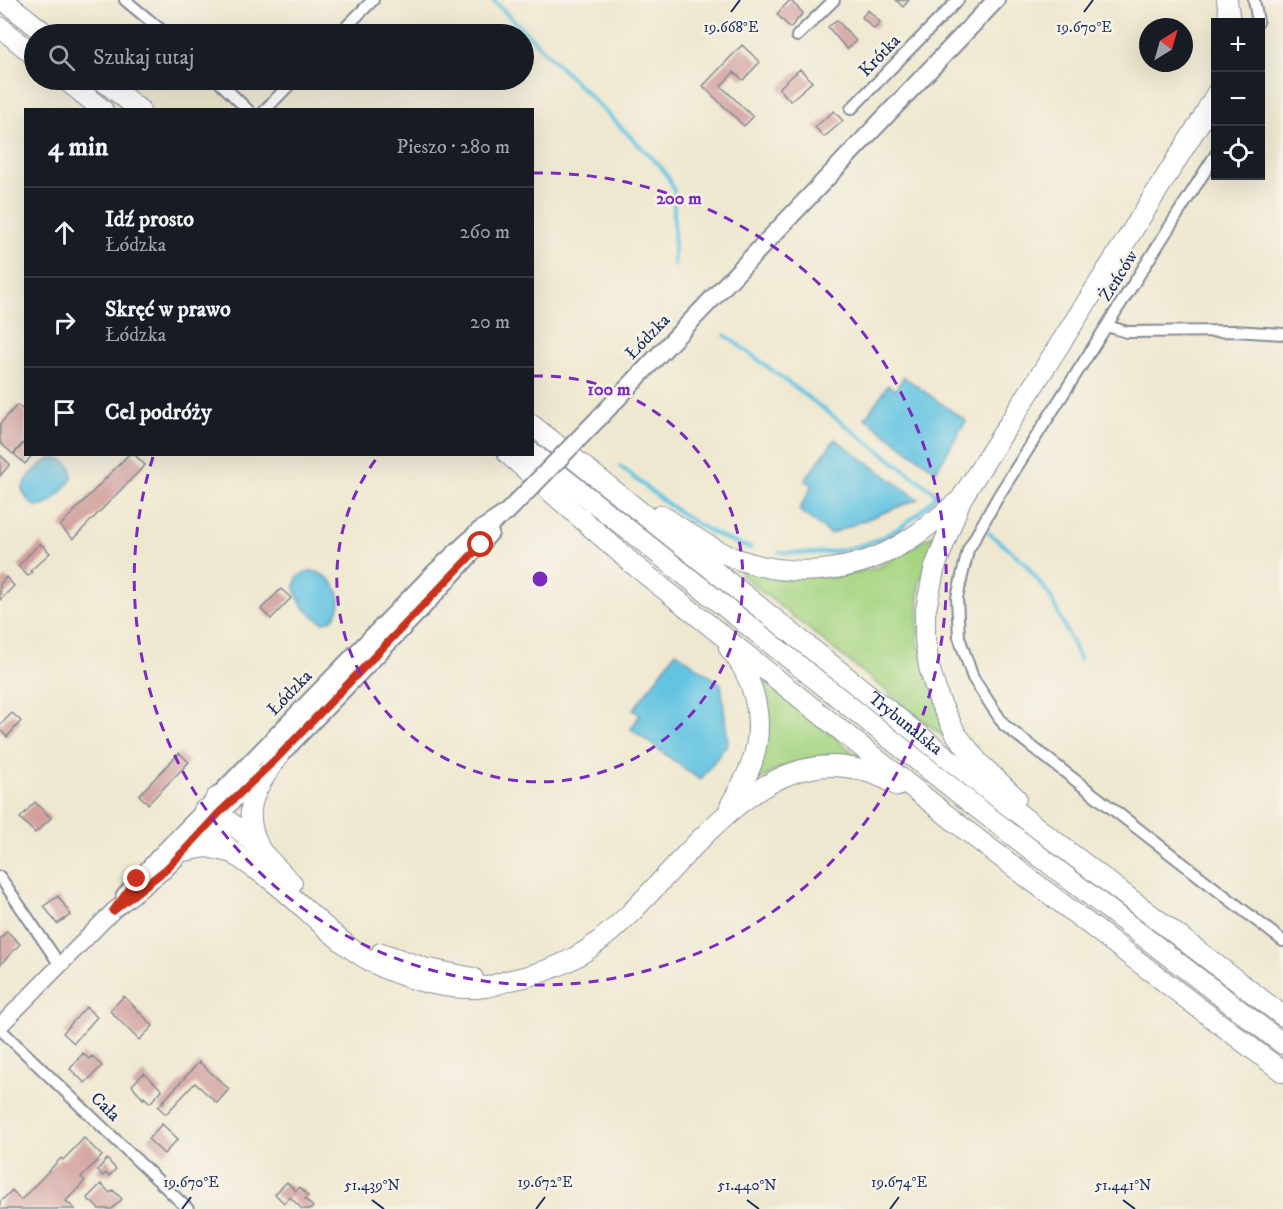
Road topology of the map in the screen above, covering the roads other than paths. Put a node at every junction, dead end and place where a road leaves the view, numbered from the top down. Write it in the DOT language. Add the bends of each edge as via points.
graph roads {
  1 [pos="3,0"];
  2 [pos="125,0"];
  3 [pos="373,0"];
  4 [pos="834,0"];
  5 [pos="958,0"];
  6 [pos="996,0"];
  7 [pos="1227,0"];
  8 [pos="1254,0"];
  9 [pos="1229,18"];
  10 [pos="1257,18"];
  11 [pos="33,24"];
  12 [pos="154,24"];
  13 [pos="349,24"];
  14 [pos="0,27"];
  15 [pos="797,36"];
  16 [pos="24,47"];
  17 [pos="79,90"];
  18 [pos="115,90"];
  19 [pos="227,90"];
  20 [pos="284,90"];
  21 [pos="1211,102"];
  22 [pos="101,108"];
  23 [pos="137,108"];
  24 [pos="246,108"];
  25 [pos="267,108"];
  26 [pos="851,109"];
  27 [pos="1211,160"];
  28 [pos="1107,326"];
  29 [pos="1283,334"];
  30 [pos="534,427"];
  31 [pos="534,455"];
  32 [pos="510,456"];
  33 [pos="578,462"];
  34 [pos="961,499"];
  35 [pos="506,513"];
  36 [pos="707,622"];
  37 [pos="278,757"];
  38 [pos="212,811"];
  39 [pos="726,814"];
  40 [pos="968,832"];
  41 [pos="1055,841"];
  42 [pos="184,851"];
  43 [pos="234,853"];
  44 [pos="264,855"];
  45 [pos="0,877"];
  46 [pos="113,911"];
  47 [pos="1283,941"];
  48 [pos="60,965"];
  49 [pos="506,981"];
  50 [pos="1283,1016"];
  51 [pos="0,1028"];
  52 [pos="1283,1044"];
  53 [pos="1283,1072"];
  54 [pos="188,1209"];
  1 -- 11 [label="highway"];
  2 -- 12 [label="street"];
  3 -- 13 [label="street"];
  4 -- 15 [label="street"];
  5 -- 26 [label="street, Krótka"];
  6 -- 35 [label="main road, Łódzka, bridge"];
  7 -- 9 [label="highway"];
  8 -- 10 [label="street"];
  14 -- 16 [label="highway"];
  17 -- 22 [label="highway"];
  18 -- 23 [label="highway"];
  19 -- 24 [label="street"];
  20 -- 25 [label="street"];
  21 -- 34 [label="highway"];
  27 -- 28 [label="street, Żeńców"];
  28 -- 29 [label="street, Żeńców" via="1127,332"];
  28 -- 47 [label="street" via="968,550 957,598 959,637 973,678 1004,726"];
  30 -- 33 [label="highway, Trybunalska"];
  31 -- 52 [label="highway, Trybunalska" via="1096,902"];
  32 -- 36 [label="highway" via="590,528"];
  33 -- 34 [label="highway" via="710,547 758,566 782,570 832,569 880,556 908,541"];
  33 -- 41 [label="highway, Trybunalska"];
  34 -- 41 [label="highway" via="929,588 925,639 929,667 946,718 956,734"];
  35 -- 37 [label="main road, Łódzka" via="481,545"];
  35 -- 38 [label="main road, Łódzka" via="479,531 435,572"];
  36 -- 39 [label="highway" via="743,667 758,712 753,759"];
  36 -- 40 [label="highway"];
  37 -- 38 [label="main road, Łódzka"];
  37 -- 44 [label="highway" via="256,789 252,806 253,829"];
  38 -- 42 [label="main road, Łódzka"];
  38 -- 43 [label="highway" via="220,839"];
  38 -- 44 [label="highway" via="231,823"];
  38 -- 46 [label="main road, Łódzka" via="137,879"];
  39 -- 40 [label="highway" via="783,775 804,768 841,766 886,778"];
  39 -- 49 [label="highway" via="601,940 554,968"];
  40 -- 53 [label="highway"];
  41 -- 50 [label="highway, Trybunalska"];
  42 -- 43 [label="highway" via="207,847"];
  42 -- 46 [label="main road, Łódzka"];
  43 -- 49 [label="highway" via="349,947 386,969 443,987 487,987"];
  44 -- 49 [label="highway" via="355,939 378,951 446,973"];
  45 -- 48 [label="street"];
  46 -- 48 [label="main road, Łódzka"];
  48 -- 51 [label="main road, Łódzka"];
  51 -- 54 [label="street, Cała"];
}
